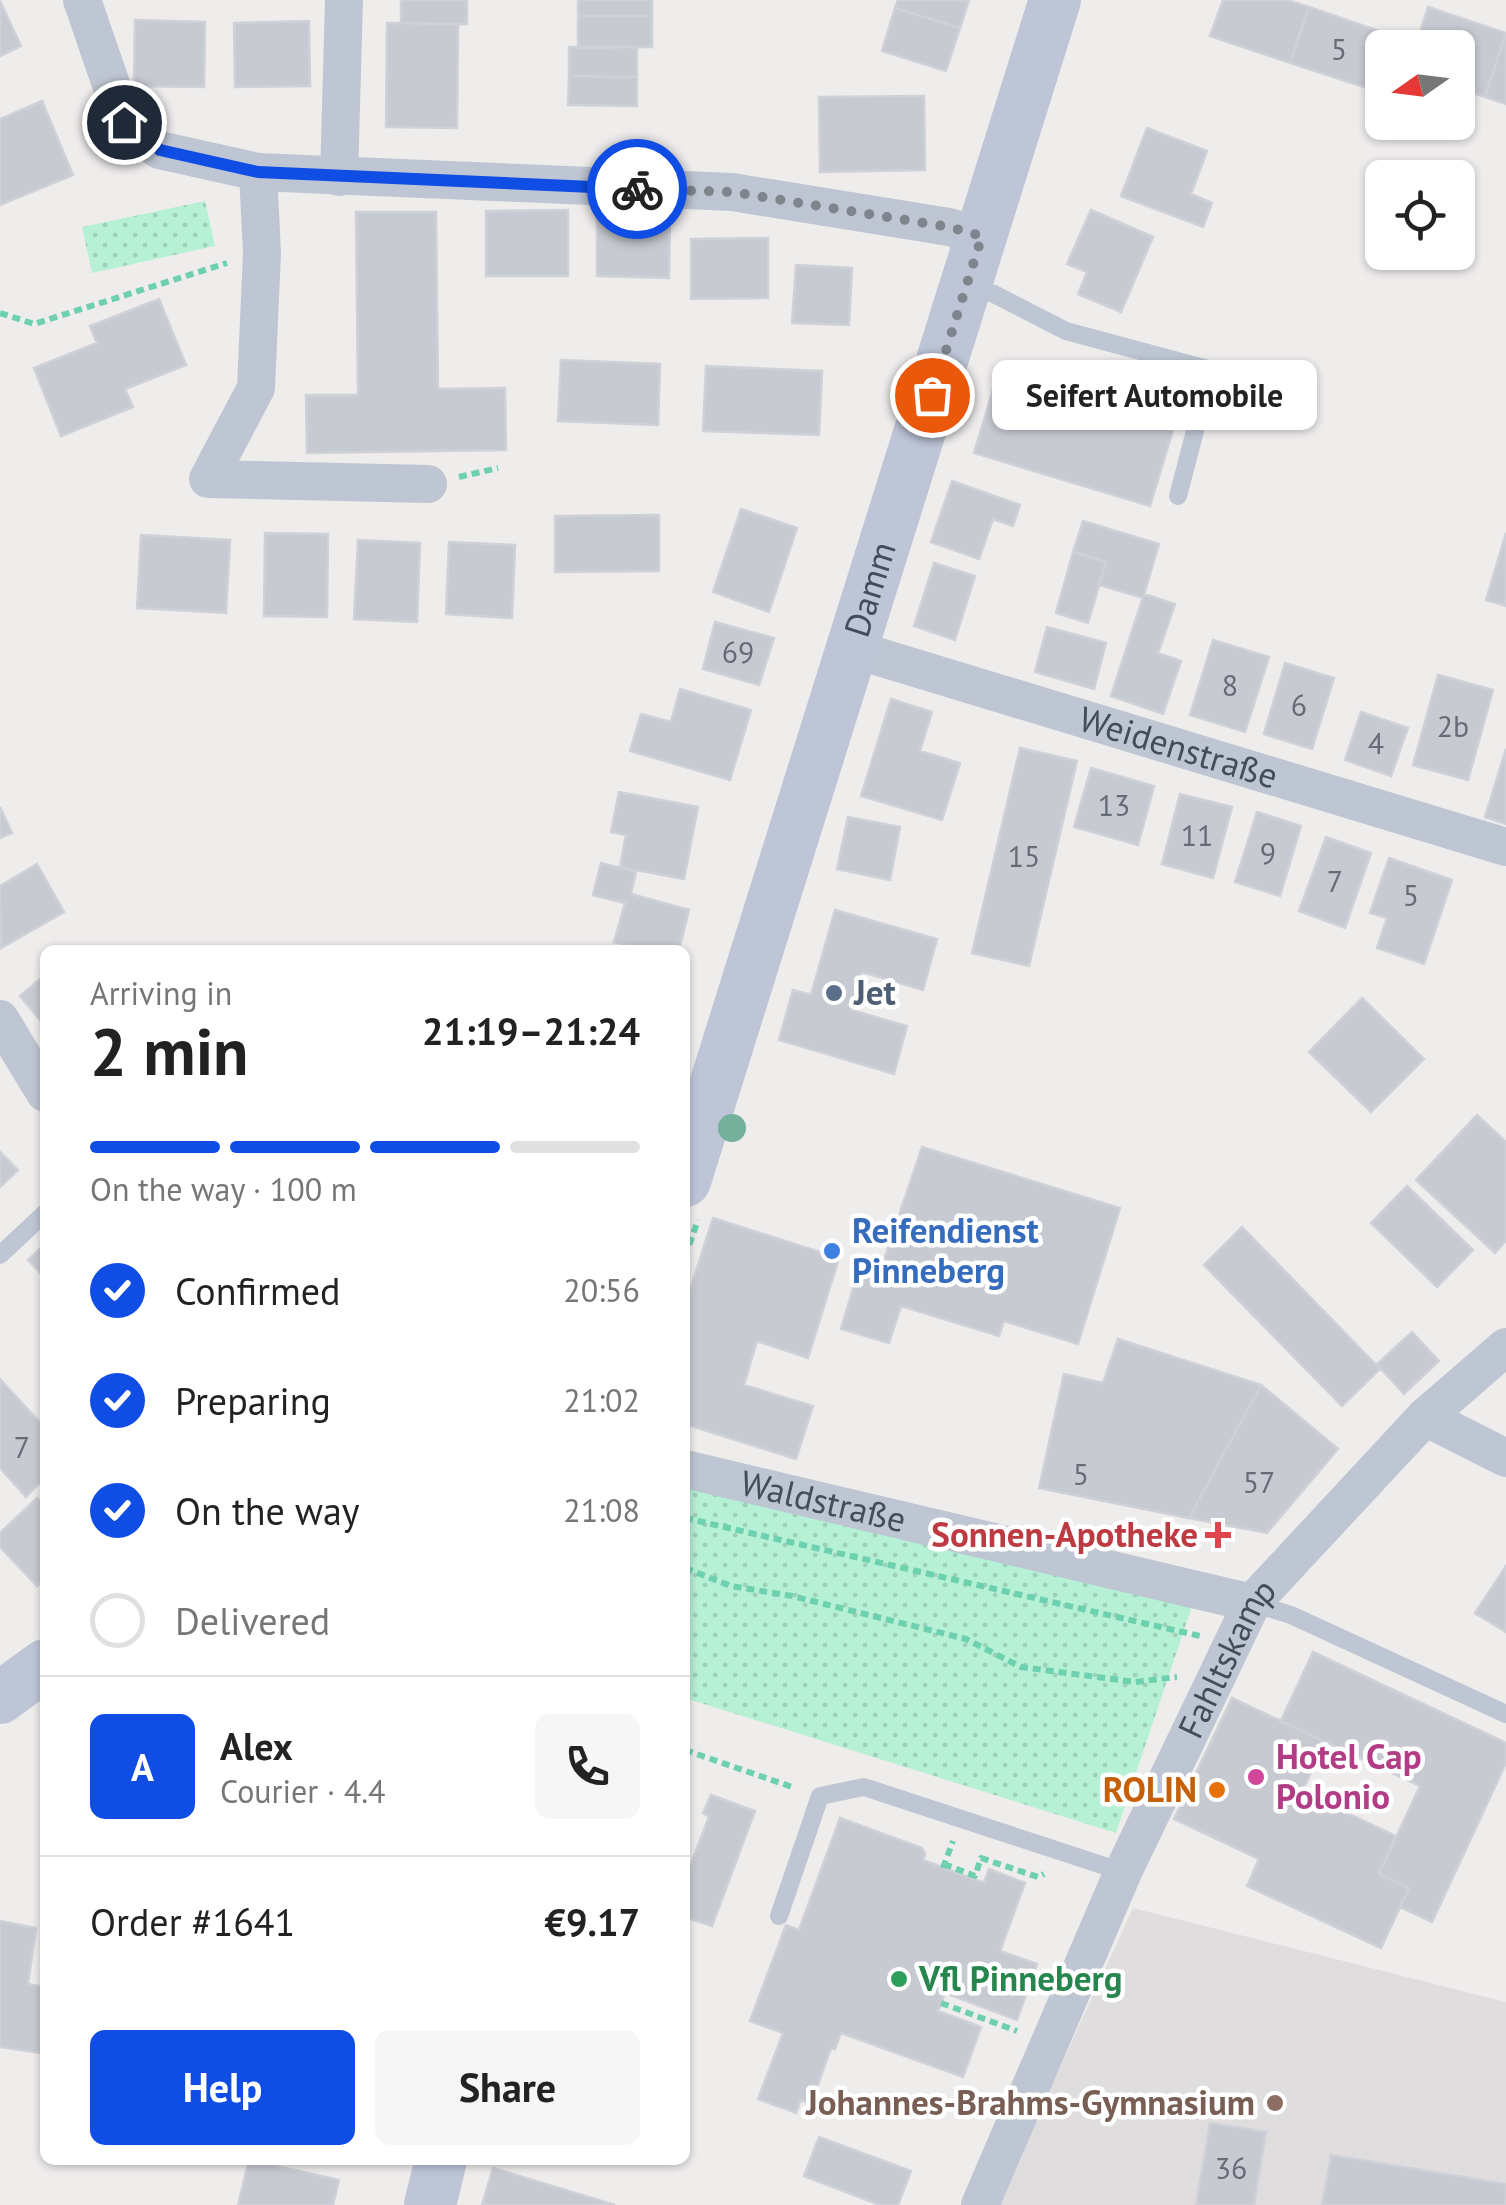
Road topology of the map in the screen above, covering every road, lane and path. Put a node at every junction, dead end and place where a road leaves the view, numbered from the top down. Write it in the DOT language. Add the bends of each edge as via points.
graph roads {
  1 [pos="82,0"];
  2 [pos="344,0"];
  3 [pos="1055,0"];
  4 [pos="258,172"];
  5 [pos="338,176"];
  6 [pos="982,236"];
  7 [pos="262,253"];
  8 [pos="966,286"];
  9 [pos="0,313"];
  10 [pos="428,484"];
  11 [pos="1178,496"];
  12 [pos="852,649"];
  13 [pos="1506,847"];
  14 [pos="0,1019"];
  15 [pos="40,1086"];
  16 [pos="690,1165"];
  17 [pos="40,1218"];
  18 [pos="0,1254"];
  19 [pos="1506,1348"];
  20 [pos="1425,1417"];
  21 [pos="1506,1458"];
  22 [pos="690,1470"];
  23 [pos="690,1519"];
  24 [pos="690,1570"];
  25 [pos="1252,1603"];
  26 [pos="1200,1636"];
  27 [pos="40,1669"];
  28 [pos="1194,1675"];
  29 [pos="0,1698"];
  30 [pos="1506,1714"];
  31 [pos="690,1752"];
  32 [pos="820,1796"];
  33 [pos="954,1838"];
  34 [pos="1123,1872"];
  35 [pos="1046,1873"];
  36 [pos="778,1916"];
  37 [pos="942,2003"];
  38 [pos="1032,2037"];
  39 [pos="440,2165"];
  40 [pos="430,2205"];
  41 [pos="980,2205"];
  1 -- 4 [label="street" via="124,122 160,150"];
  2 -- 5 [label="street"];
  3 -- 6 [label="main road, Damm"];
  4 -- 5 [label="street"];
  4 -- 7 [label="street"];
  5 -- 6 [label="street" via="732,192"];
  6 -- 8 [label="main road, Damm"];
  7 -- 9 [label="path" via="34,324"];
  7 -- 10 [label="street" via="256,388 208,479"];
  8 -- 11 [label="lane" via="1066,331 1211,370"];
  8 -- 12 [label="main road, Damm"];
  12 -- 13 [label="street, Weidenstraße"];
  12 -- 16 [label="main road, Damm"];
  14 -- 15 [label="street"];
  17 -- 18 [label="lane"];
  19 -- 20 [label="street, Fahltskamp"];
  20 -- 21 [label="street"];
  20 -- 25 [label="street, Fahltskamp"];
  22 -- 25 [label="street, Waldstraße"];
  23 -- 26 [label="path"];
  24 -- 28 [label="path" via="731,1586 966,1639 1021,1667 1135,1682"];
  25 -- 30 [label="lane"];
  25 -- 34 [label="street, Fahltskamp"];
  27 -- 29 [label="main road"];
  31 -- 32 [label="path"];
  32 -- 34 [label="lane" via="864,1787"];
  32 -- 36 [label="lane"];
  33 -- 35 [label="path" via="943,1866 975,1876 981,1858 1038,1877"];
  34 -- 41 [label="street, Fahltskamp"];
  37 -- 38 [label="path"];
  39 -- 40 [label="main road"];
}
